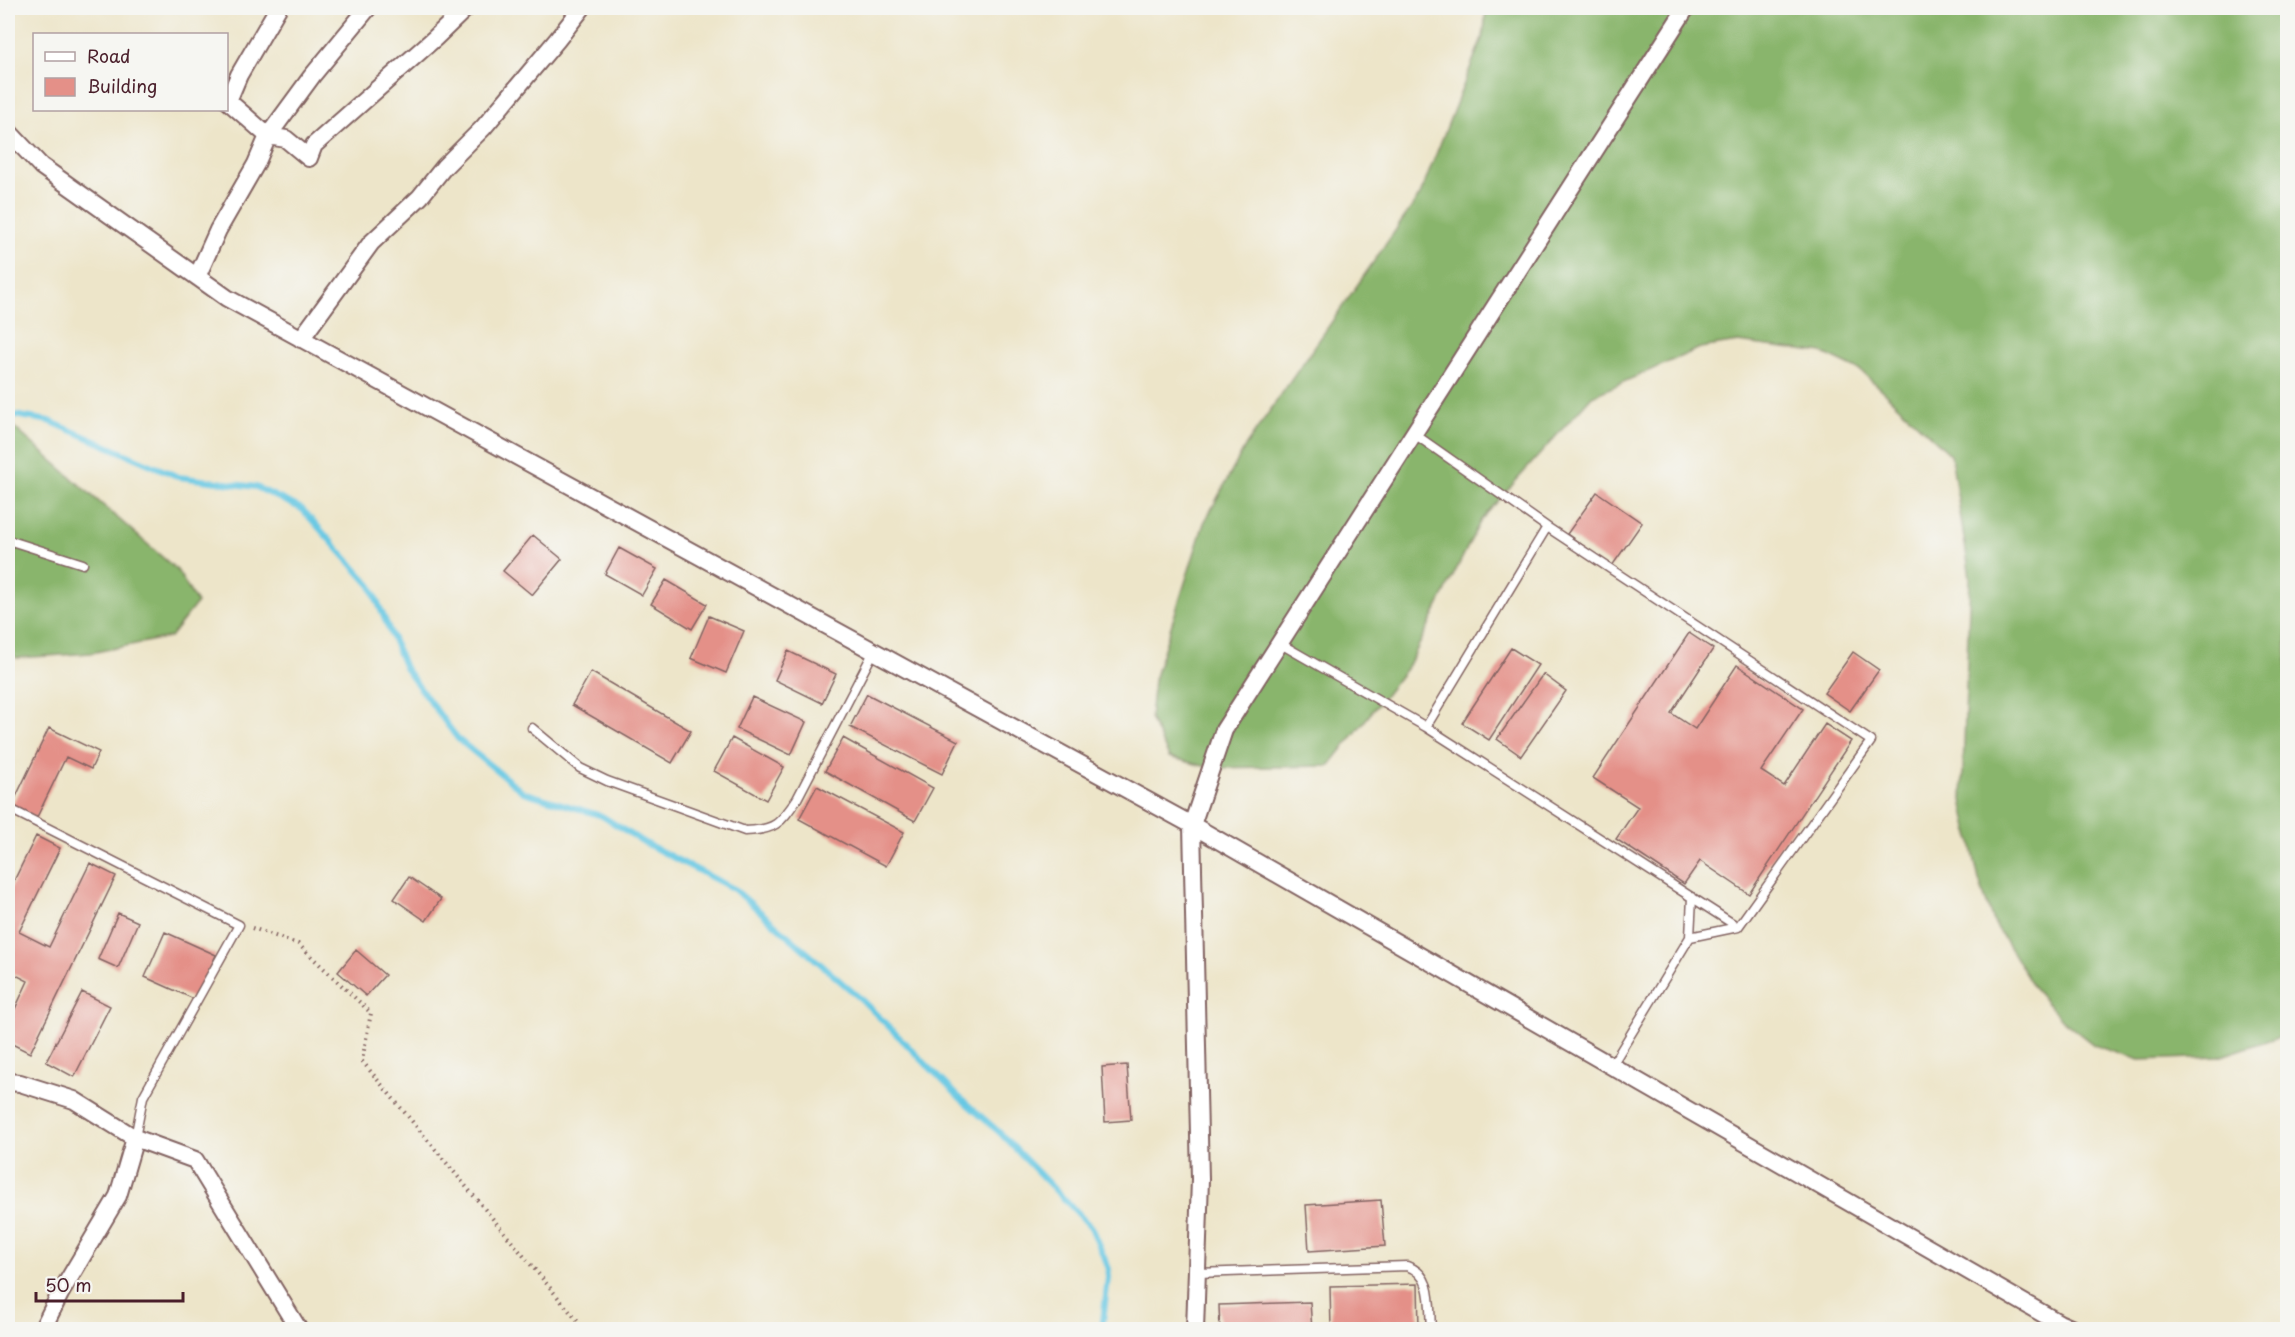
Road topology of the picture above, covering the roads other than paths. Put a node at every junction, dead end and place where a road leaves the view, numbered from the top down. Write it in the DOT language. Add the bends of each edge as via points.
graph roads {
  1 [pos="279,8"];
  2 [pos="368,8"];
  3 [pos="466,8"];
  4 [pos="582,8"];
  5 [pos="1686,8"];
  6 [pos="8,131"];
  7 [pos="268,136"];
  8 [pos="197,277"];
  9 [pos="301,339"];
  10 [pos="1413,433"];
  11 [pos="1547,527"];
  12 [pos="8,540"];
  13 [pos="82,564"];
  14 [pos="1279,643"];
  15 [pos="874,651"];
  16 [pos="1426,727"];
  17 [pos="531,728"];
  18 [pos="8,808"];
  19 [pos="1192,825"];
  20 [pos="1692,897"];
  21 [pos="1738,927"];
  22 [pos="1690,937"];
  23 [pos="1612,1065"];
  24 [pos="8,1082"];
  25 [pos="135,1138"];
  26 [pos="1197,1273"];
  27 [pos="42,1329"];
  28 [pos="300,1329"];
  29 [pos="1195,1329"];
  30 [pos="1431,1329"];
  31 [pos="2075,1329"];
  1 -- 7 [label="street" via="228,101"];
  2 -- 7 [label="street"];
  3 -- 7 [label="street" via="314,145 309,158 286,139"];
  4 -- 9 [label="street" via="483,128 444,166 420,198 371,243"];
  5 -- 10 [label="street"];
  6 -- 8 [label="street" via="41,166"];
  7 -- 8 [label="street"];
  8 -- 9 [label="street"];
  9 -- 15 [label="street"];
  10 -- 11 [label="lane"];
  10 -- 14 [label="street"];
  11 -- 16 [label="lane"];
  11 -- 21 [label="lane" via="1871,741"];
  12 -- 13 [label="lane"];
  14 -- 16 [label="lane"];
  14 -- 19 [label="street" via="1224,729"];
  15 -- 17 [label="lane" via="797,799 784,818 767,830 745,831 607,781 580,768"];
  15 -- 19 [label="street"];
  16 -- 20 [label="lane"];
  18 -- 25 [label="lane" via="239,924 143,1097"];
  19 -- 23 [label="street"];
  19 -- 26 [label="street" via="1200,1179"];
  20 -- 21 [label="lane"];
  20 -- 22 [label="lane"];
  21 -- 22 [label="lane"];
  22 -- 23 [label="lane"];
  23 -- 31 [label="street"];
  24 -- 25 [label="street" via="74,1100"];
  25 -- 27 [label="street" via="118,1196"];
  25 -- 28 [label="street" via="195,1160"];
  26 -- 29 [label="street"];
  26 -- 30 [label="lane" via="1407,1266 1423,1275 1427,1284"];
}
